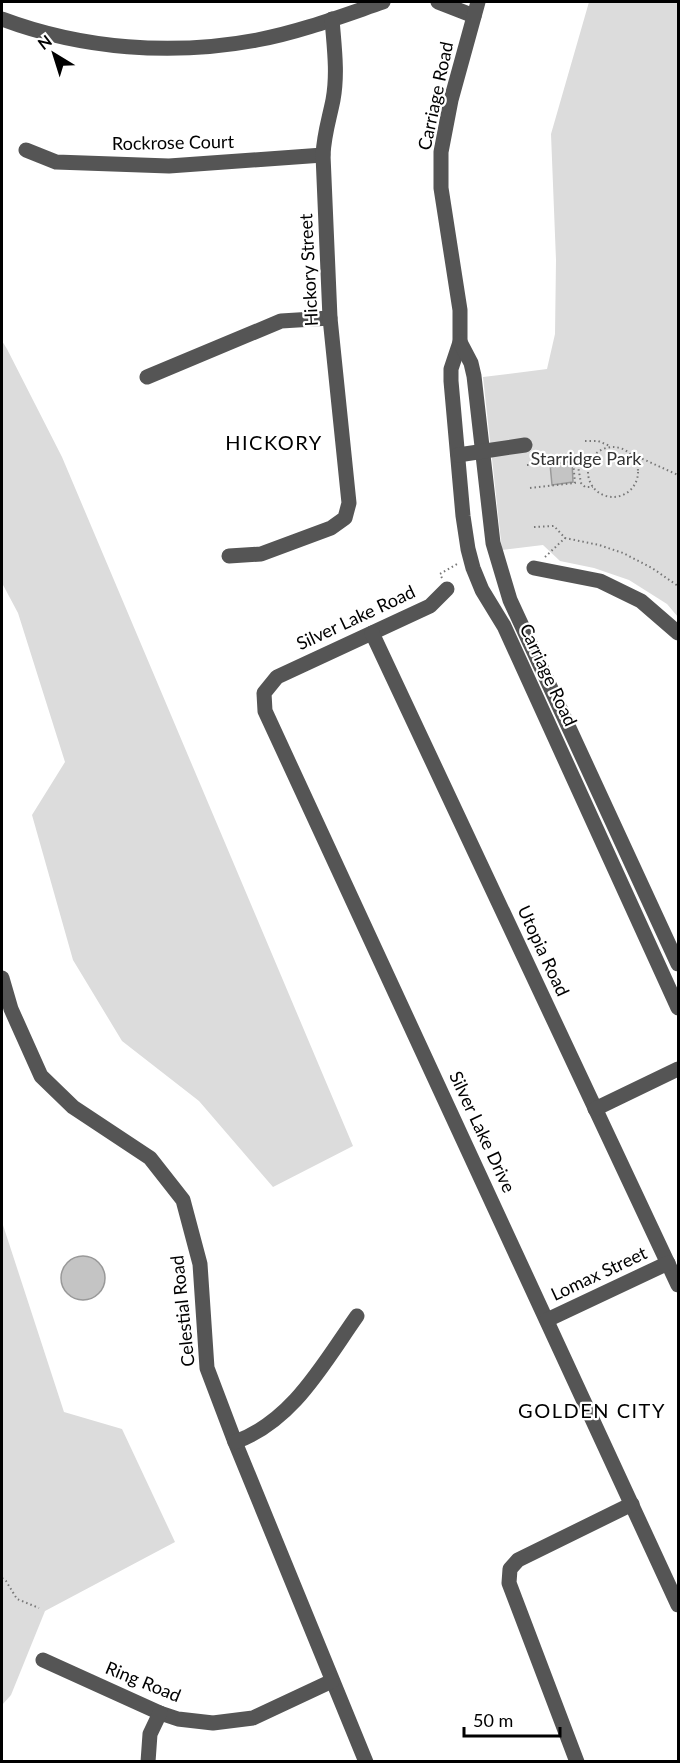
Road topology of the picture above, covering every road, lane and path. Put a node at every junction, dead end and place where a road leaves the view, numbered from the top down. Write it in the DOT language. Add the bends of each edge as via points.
graph roads {
  1 [pos="383,2"];
  2 [pos="438,2"];
  3 [pos="476,9"];
  4 [pos="2,19"];
  5 [pos="332,19"];
  6 [pos="26,150"];
  7 [pos="323,155"];
  8 [pos="330,318"];
  9 [pos="460,342"];
  10 [pos="147,377"];
  11 [pos="585,441"];
  12 [pos="525,445"];
  13 [pos="610,447"];
  14 [pos="483,452"];
  15 [pos="458,455"];
  16 [pos="632,455"];
  17 [pos="573,461"];
  18 [pos="527,465"];
  19 [pos="678,475"];
  20 [pos="593,486"];
  21 [pos="530,488"];
  22 [pos="534,527"];
  23 [pos="565,538"];
  24 [pos="549,554"];
  25 [pos="229,556"];
  26 [pos="462,562"];
  27 [pos="534,568"];
  28 [pos="678,586"];
  29 [pos="447,589"];
  30 [pos="524,631"];
  31 [pos="372,633"];
  32 [pos="678,633"];
  33 [pos="509,638"];
  34 [pos="277,677"];
  35 [pos="678,964"];
  36 [pos="2,978"];
  37 [pos="678,1008"];
  38 [pos="6,1010"];
  39 [pos="678,1069"];
  40 [pos="595,1109"];
  41 [pos="668,1263"];
  42 [pos="678,1285"];
  43 [pos="357,1316"];
  44 [pos="547,1320"];
  45 [pos="234,1443"];
  46 [pos="632,1504"];
  47 [pos="2,1578"];
  48 [pos="678,1605"];
  49 [pos="39,1608"];
  50 [pos="43,1660"];
  51 [pos="332,1681"];
  52 [pos="160,1713"];
  53 [pos="148,1761"];
  54 [pos="366,1761"];
  55 [pos="577,1761"];
  1 -- 5 [label="street"];
  2 -- 3 [label="street"];
  3 -- 9 [label="street, Carriage Road" via="441,152 441,188 460,310"];
  4 -- 5 [label="street" via="31,30 100,44 190,48 258,40"];
  5 -- 7 [label="street, Hickory Street" via="336,70"];
  6 -- 7 [label="street, Rockrose Court" via="56,162 169,166"];
  7 -- 8 [label="street, Hickory Street"];
  8 -- 10 [label="street" via="282,321"];
  8 -- 25 [label="street, Hickory Street" via="349,503 345,518 331,528 261,554"];
  9 -- 14 [label="street, Carriage Road" via="474,376"];
  9 -- 15 [label="street, Carriage Road" via="451,381"];
  11 -- 13 [label="path" via="598,441"];
  12 -- 14 [label="street"];
  13 -- 16 [label="path"];
  13 -- 20 [label="path" via="590,461"];
  14 -- 15 [label="street"];
  14 -- 30 [label="street, Carriage Road" via="493,543"];
  15 -- 33 [label="street, Carriage Road" via="463,516 473,568"];
  16 -- 19 [label="path"];
  16 -- 20 [label="path" via="637,462 638,478 629,492 613,497"];
  17 -- 18 [label="path"];
  17 -- 20 [label="path" via="577,461 583,486"];
  17 -- 21 [label="path" via="575,483"];
  22 -- 23 [label="path" via="554,526"];
  23 -- 24 [label="path"];
  23 -- 28 [label="path" via="623,553"];
  26 -- 29 [label="path" via="440,574"];
  27 -- 32 [label="street" via="600,581 641,601"];
  29 -- 31 [label="street, Silver Lake Road" via="430,606"];
  30 -- 33 [label="street"];
  30 -- 35 [label="street, Carriage Road"];
  31 -- 34 [label="street, Silver Lake Road"];
  31 -- 40 [label="street, Utopia Road"];
  33 -- 37 [label="street, Carriage Road"];
  34 -- 44 [label="street, Silver Lake Drive" via="264,693 265,711"];
  36 -- 38 [label="street, Celestial Road"];
  38 -- 45 [label="street, Celestial Road" via="40,1076 73,1107 150,1158 183,1200 200,1264 207,1368"];
  39 -- 40 [label="street"];
  40 -- 41 [label="street, Utopia Road"];
  41 -- 42 [label="street, Utopia Road"];
  41 -- 44 [label="street, Lomax Street"];
  43 -- 45 [label="street" via="300,1395 276,1420"];
  44 -- 46 [label="street, Silver Lake Drive"];
  45 -- 51 [label="street, Celestial Road"];
  46 -- 48 [label="street, Silver Lake Drive"];
  46 -- 55 [label="street" via="518,1560 510,1569 508,1583"];
  47 -- 49 [label="path" via="16,1599"];
  50 -- 52 [label="street, Ring Road"];
  51 -- 52 [label="street, Ring Road" via="253,1718 213,1723"];
  51 -- 54 [label="street, Celestial Road"];
  52 -- 53 [label="street" via="150,1734"];
}
